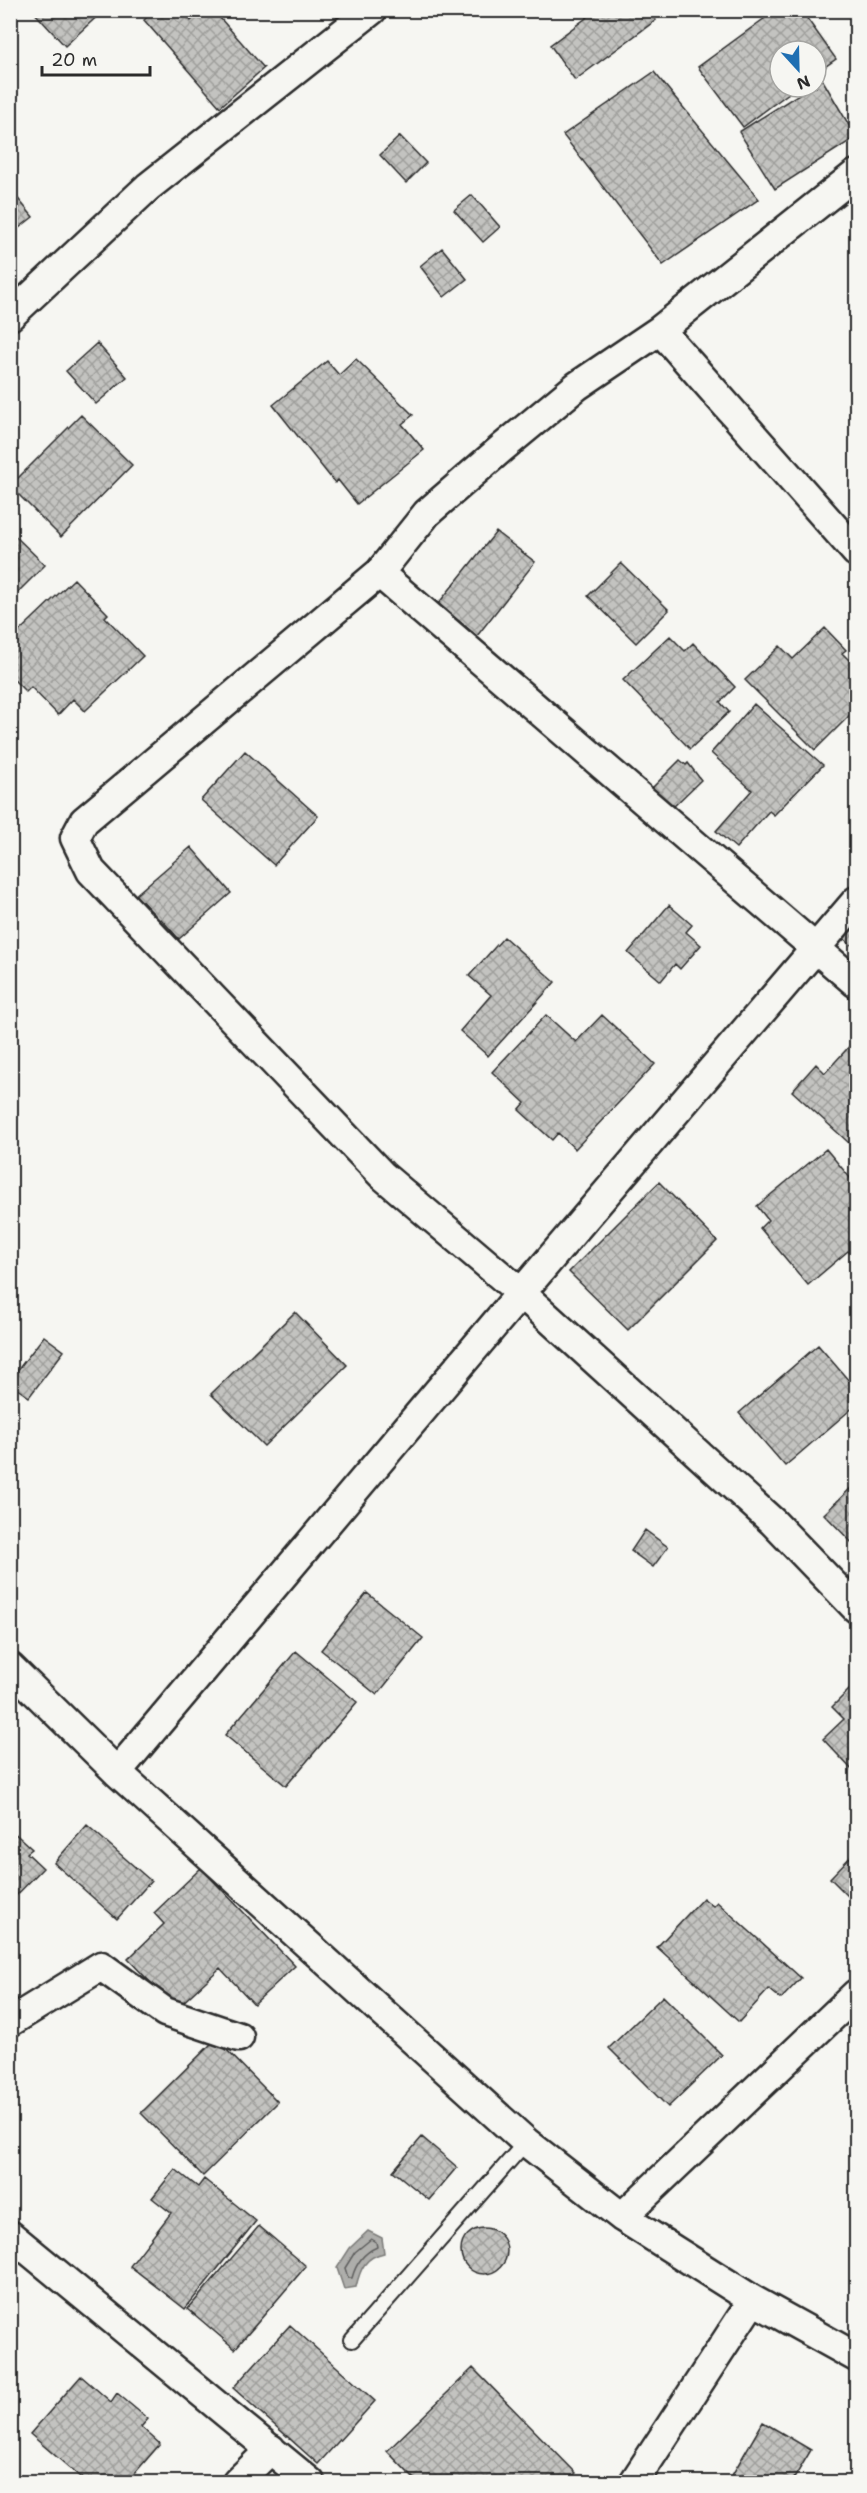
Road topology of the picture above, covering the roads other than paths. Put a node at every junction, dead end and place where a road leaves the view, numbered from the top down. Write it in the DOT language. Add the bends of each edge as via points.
graph roads {
  1 [pos="372,10"];
  2 [pos="856,174"];
  3 [pos="10,316"];
  4 [pos="660,330"];
  5 [pos="856,552"];
  6 [pos="379,573"];
  7 [pos="856,900"];
  8 [pos="816,949"];
  9 [pos="856,982"];
  10 [pos="521,1293"];
  11 [pos="856,1608"];
  12 [pos="10,1667"];
  13 [pos="117,1772"];
  14 [pos="856,1994"];
  15 [pos="10,2022"];
  16 [pos="239,2037"];
  17 [pos="526,2142"];
  18 [pos="622,2217"];
  19 [pos="10,2235"];
  20 [pos="753,2300"];
  21 [pos="352,2340"];
  22 [pos="856,2357"];
  23 [pos="271,2450"];
  24 [pos="237,2482"];
  25 [pos="310,2482"];
  26 [pos="634,2482"];
  1 -- 3 [label="street" via="147,187"];
  2 -- 4 [label="street"];
  4 -- 5 [label="street"];
  4 -- 6 [label="street" via="577,386 435,506"];
  6 -- 8 [label="street"];
  6 -- 10 [label="street" via="84,822 75,838 91,871 382,1175"];
  7 -- 8 [label="street"];
  8 -- 9 [label="street"];
  8 -- 10 [label="street"];
  10 -- 11 [label="street" via="773,1522"];
  10 -- 13 [label="street"];
  12 -- 13 [label="street"];
  13 -- 17 [label="street"];
  14 -- 18 [label="street"];
  15 -- 16 [label="street" via="101,1966 165,2013"];
  17 -- 18 [label="street"];
  17 -- 21 [label="lane"];
  18 -- 20 [label="street"];
  19 -- 23 [label="street"];
  20 -- 22 [label="street"];
  20 -- 26 [label="street"];
  23 -- 24 [label="street"];
  23 -- 25 [label="street"];
}
